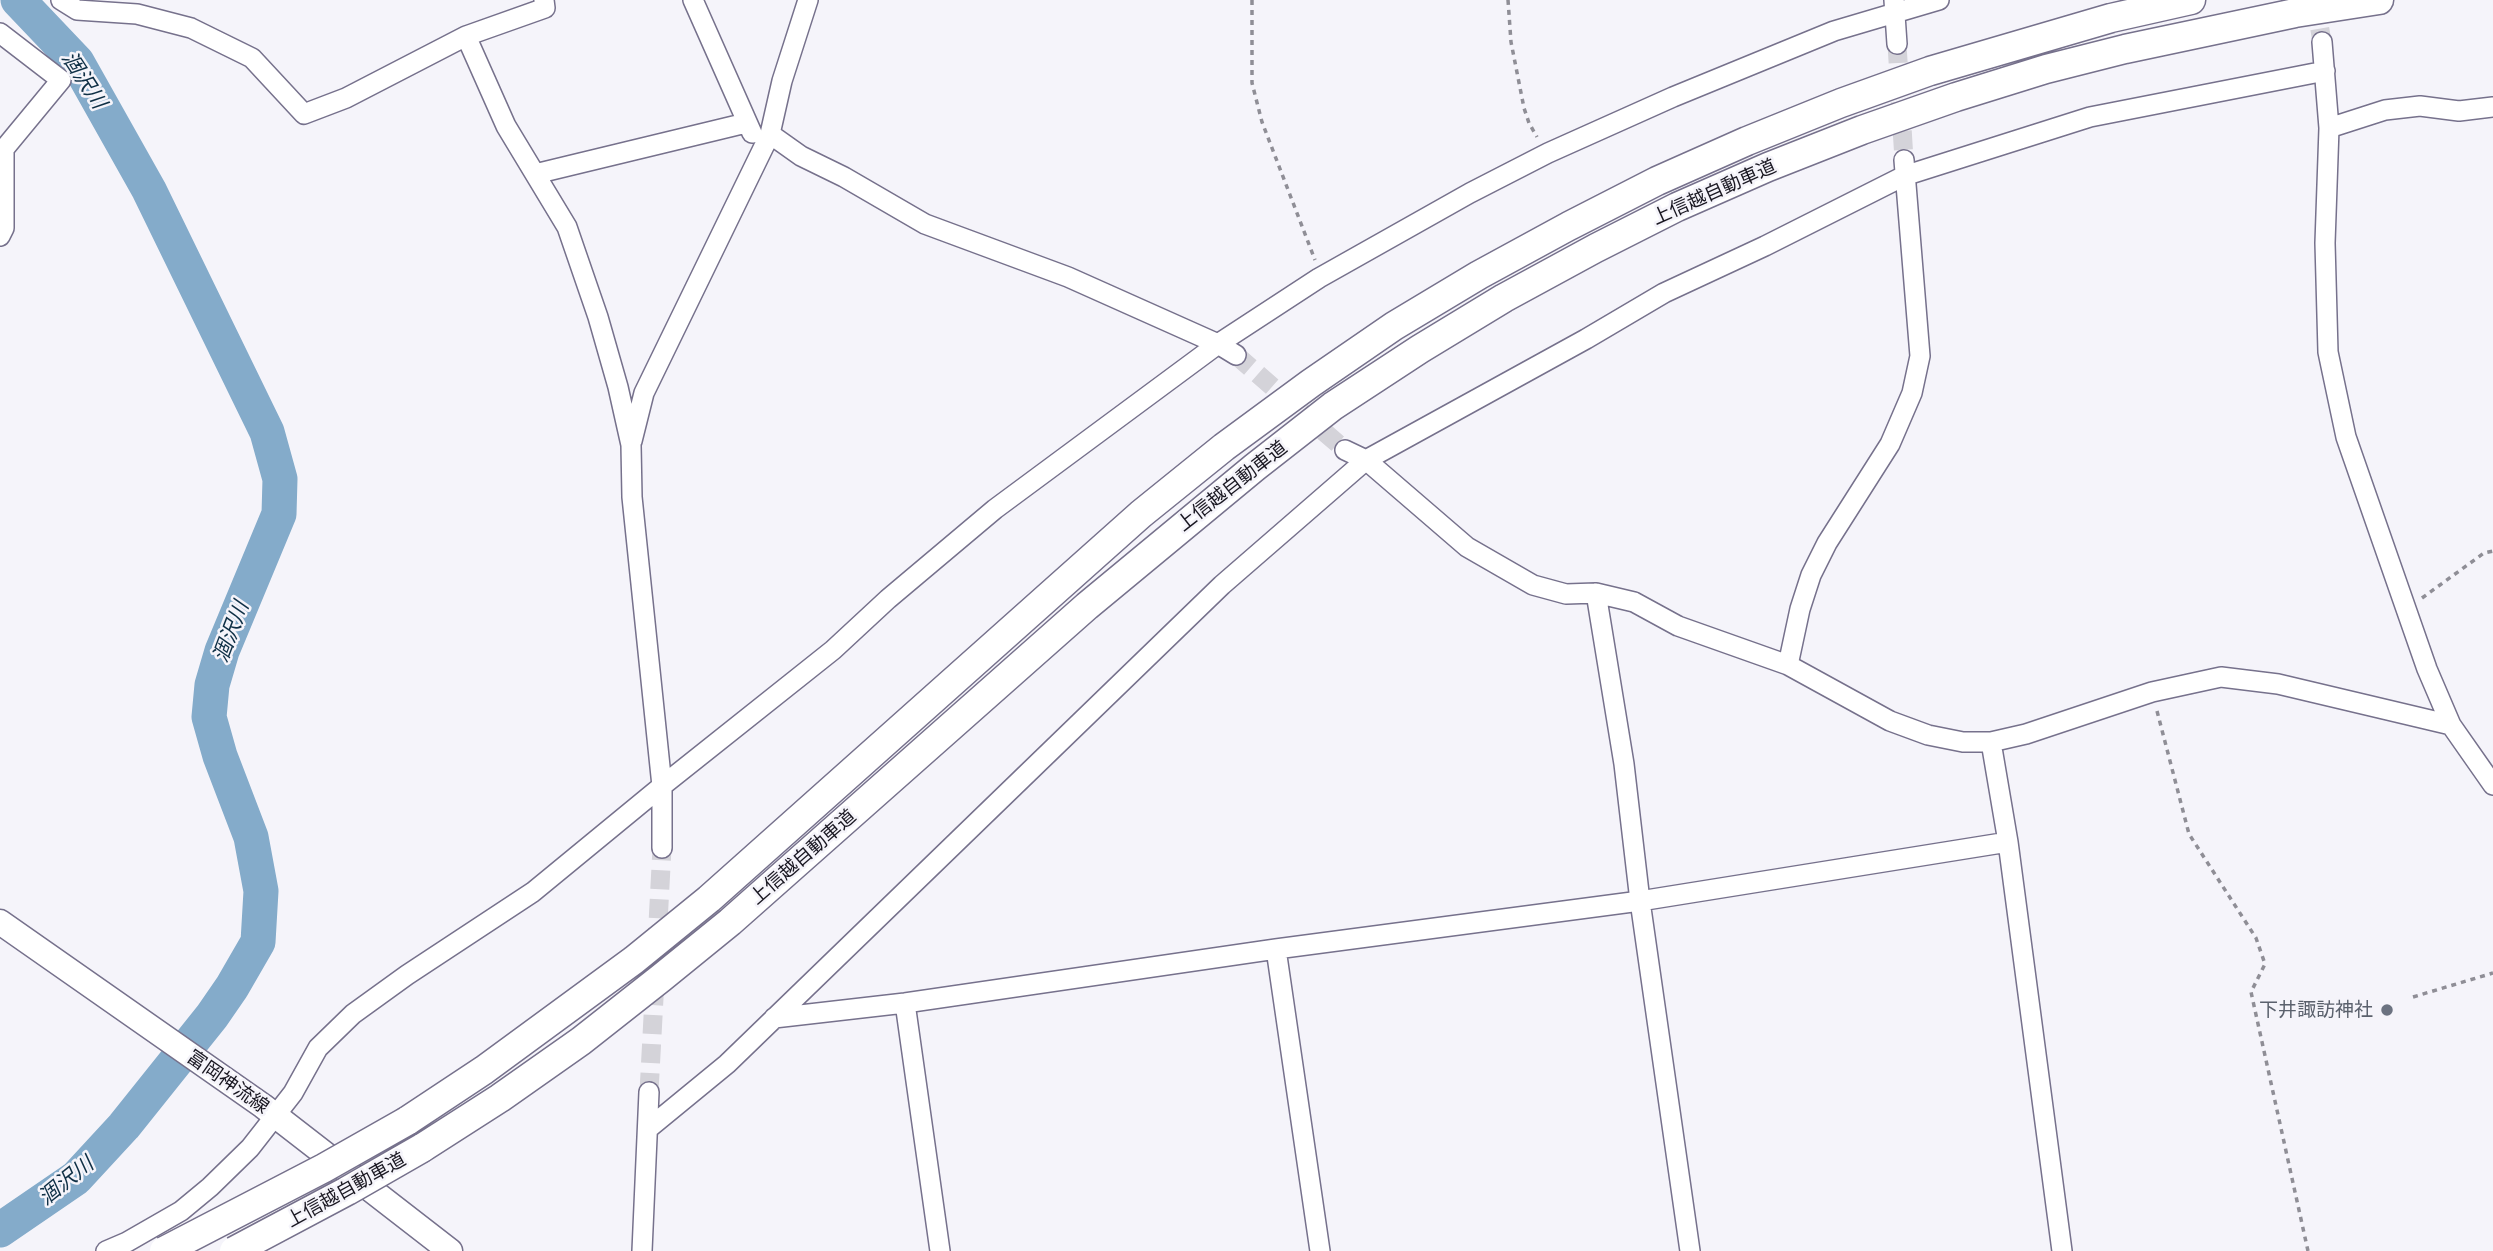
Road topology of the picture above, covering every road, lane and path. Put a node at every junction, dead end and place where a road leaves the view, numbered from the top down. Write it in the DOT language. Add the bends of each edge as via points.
graph roads {
  1 [pos="61,0"];
  2 [pos="544,0"];
  3 [pos="693,0"];
  4 [pos="808,0"];
  5 [pos="1252,0"];
  6 [pos="1508,0"];
  7 [pos="1939,0"];
  8 [pos="2191,0"];
  9 [pos="2379,0"];
  10 [pos="1894,6"];
  11 [pos="134,7"];
  12 [pos="0,33"];
  13 [pos="466,36"];
  14 [pos="2322,42"];
  15 [pos="1897,44"];
  16 [pos="2325,71"];
  17 [pos="2493,107"];
  18 [pos="746,123"];
  19 [pos="2329,128"];
  20 [pos="765,142"];
  21 [pos="1548,153"];
  22 [pos="1904,168"];
  23 [pos="535,174"];
  24 [pos="0,236"];
  25 [pos="1319,278"];
  26 [pos="1218,344"];
  27 [pos="1237,355"];
  28 [pos="631,445"];
  29 [pos="1345,450"];
  30 [pos="1366,460"];
  31 [pos="2493,551"];
  32 [pos="1596,593"];
  33 [pos="2407,609"];
  34 [pos="1788,665"];
  35 [pos="2152,692"];
  36 [pos="2451,725"];
  37 [pos="1991,742"];
  38 [pos="2493,785"];
  39 [pos="662,786"];
  40 [pos="2008,842"];
  41 [pos="662,848"];
  42 [pos="1640,901"];
  43 [pos="0,922"];
  44 [pos="1276,949"];
  45 [pos="2493,973"];
  46 [pos="2413,997"];
  47 [pos="905,1003"];
  48 [pos="774,1018"];
  49 [pos="649,1091"];
  50 [pos="269,1111"];
  51 [pos="649,1128"];
  52 [pos="106,1251"];
  53 [pos="164,1251"];
  54 [pos="234,1251"];
  55 [pos="450,1251"];
  56 [pos="642,1251"];
  57 [pos="940,1251"];
  58 [pos="1320,1251"];
  59 [pos="1690,1251"];
  60 [pos="2062,1251"];
  61 [pos="2308,1251"];
  1 -- 11 [label="street" via="77,10"];
  2 -- 13 [label="street" via="545,8"];
  3 -- 18 [label="street"];
  4 -- 20 [label="street"];
  5 -- 25 [label="path" via="1252,83"];
  6 -- 21 [label="path" via="1524,108"];
  7 -- 10 [label="street"];
  8 -- 53 [label="highway, 上信越自動車道, bridge" via="2111,18 1930,71 1747,141 1569,226 1394,326 1224,447 1142,514 634,960 407,1121"];
  9 -- 54 [label="highway, 上信越自動車道, bridge" via="2137,46 1956,97 1768,167 1596,248 1504,298 1333,406 1168,536 701,946 581,1041 422,1148"];
  10 -- 15 [label="street"];
  10 -- 21 [label="street"];
  11 -- 13 [label="street" via="252,58 304,114 346,98"];
  12 -- 24 [label="street" via="61,80 4,149 4,228"];
  13 -- 23 [label="street" via="506,126"];
  14 -- 16 [label="street"];
  16 -- 19 [label="street"];
  16 -- 22 [label="street" via="2090,117"];
  17 -- 19 [label="street" via="2385,110"];
  18 -- 20 [label="street"];
  18 -- 23 [label="street"];
  19 -- 33 [label="street" via="2328,352 2346,438"];
  20 -- 26 [label="street" via="844,177 925,224 1068,277"];
  20 -- 28 [label="street" via="644,393"];
  21 -- 25 [label="street"];
  22 -- 30 [label="street" via="1765,246 1664,293"];
  22 -- 34 [label="street" via="1920,356 1912,393 1890,444 1811,575"];
  23 -- 28 [label="street" via="568,227 598,317"];
  25 -- 26 [label="street"];
  26 -- 27 [label="street"];
  26 -- 39 [label="street" via="995,509 833,650"];
  28 -- 39 [label="street" via="632,497"];
  29 -- 30 [label="street"];
  30 -- 32 [label="street" via="1467,547 1511,573 1566,594"];
  30 -- 48 [label="street" via="1222,585"];
  31 -- 33 [label="path"];
  32 -- 34 [label="street" via="1634,602 1678,626"];
  32 -- 42 [label="street" via="1624,764"];
  33 -- 36 [label="street"];
  34 -- 37 [label="street" via="1890,720 1928,735"];
  35 -- 36 [label="street" via="2221,677 2278,684"];
  35 -- 37 [label="street"];
  35 -- 61 [label="path" via="2189,834 2256,938 2265,964 2251,992"];
  36 -- 38 [label="street"];
  37 -- 40 [label="street"];
  39 -- 41 [label="street"];
  39 -- 50 [label="street" via="533,892 353,1014 318,1048 293,1093"];
  40 -- 42 [label="street"];
  40 -- 60 [label="street"];
  42 -- 44 [label="street"];
  42 -- 59 [label="street"];
  43 -- 50 [label="main road, 富岡神流線"];
  44 -- 47 [label="street"];
  44 -- 58 [label="street"];
  45 -- 46 [label="path"];
  47 -- 48 [label="street"];
  47 -- 57 [label="street"];
  48 -- 51 [label="street"];
  49 -- 51 [label="street"];
  50 -- 52 [label="street" via="250,1148 210,1187 181,1211"];
  50 -- 55 [label="main road, 富岡神流線"];
  51 -- 56 [label="street"];
}
